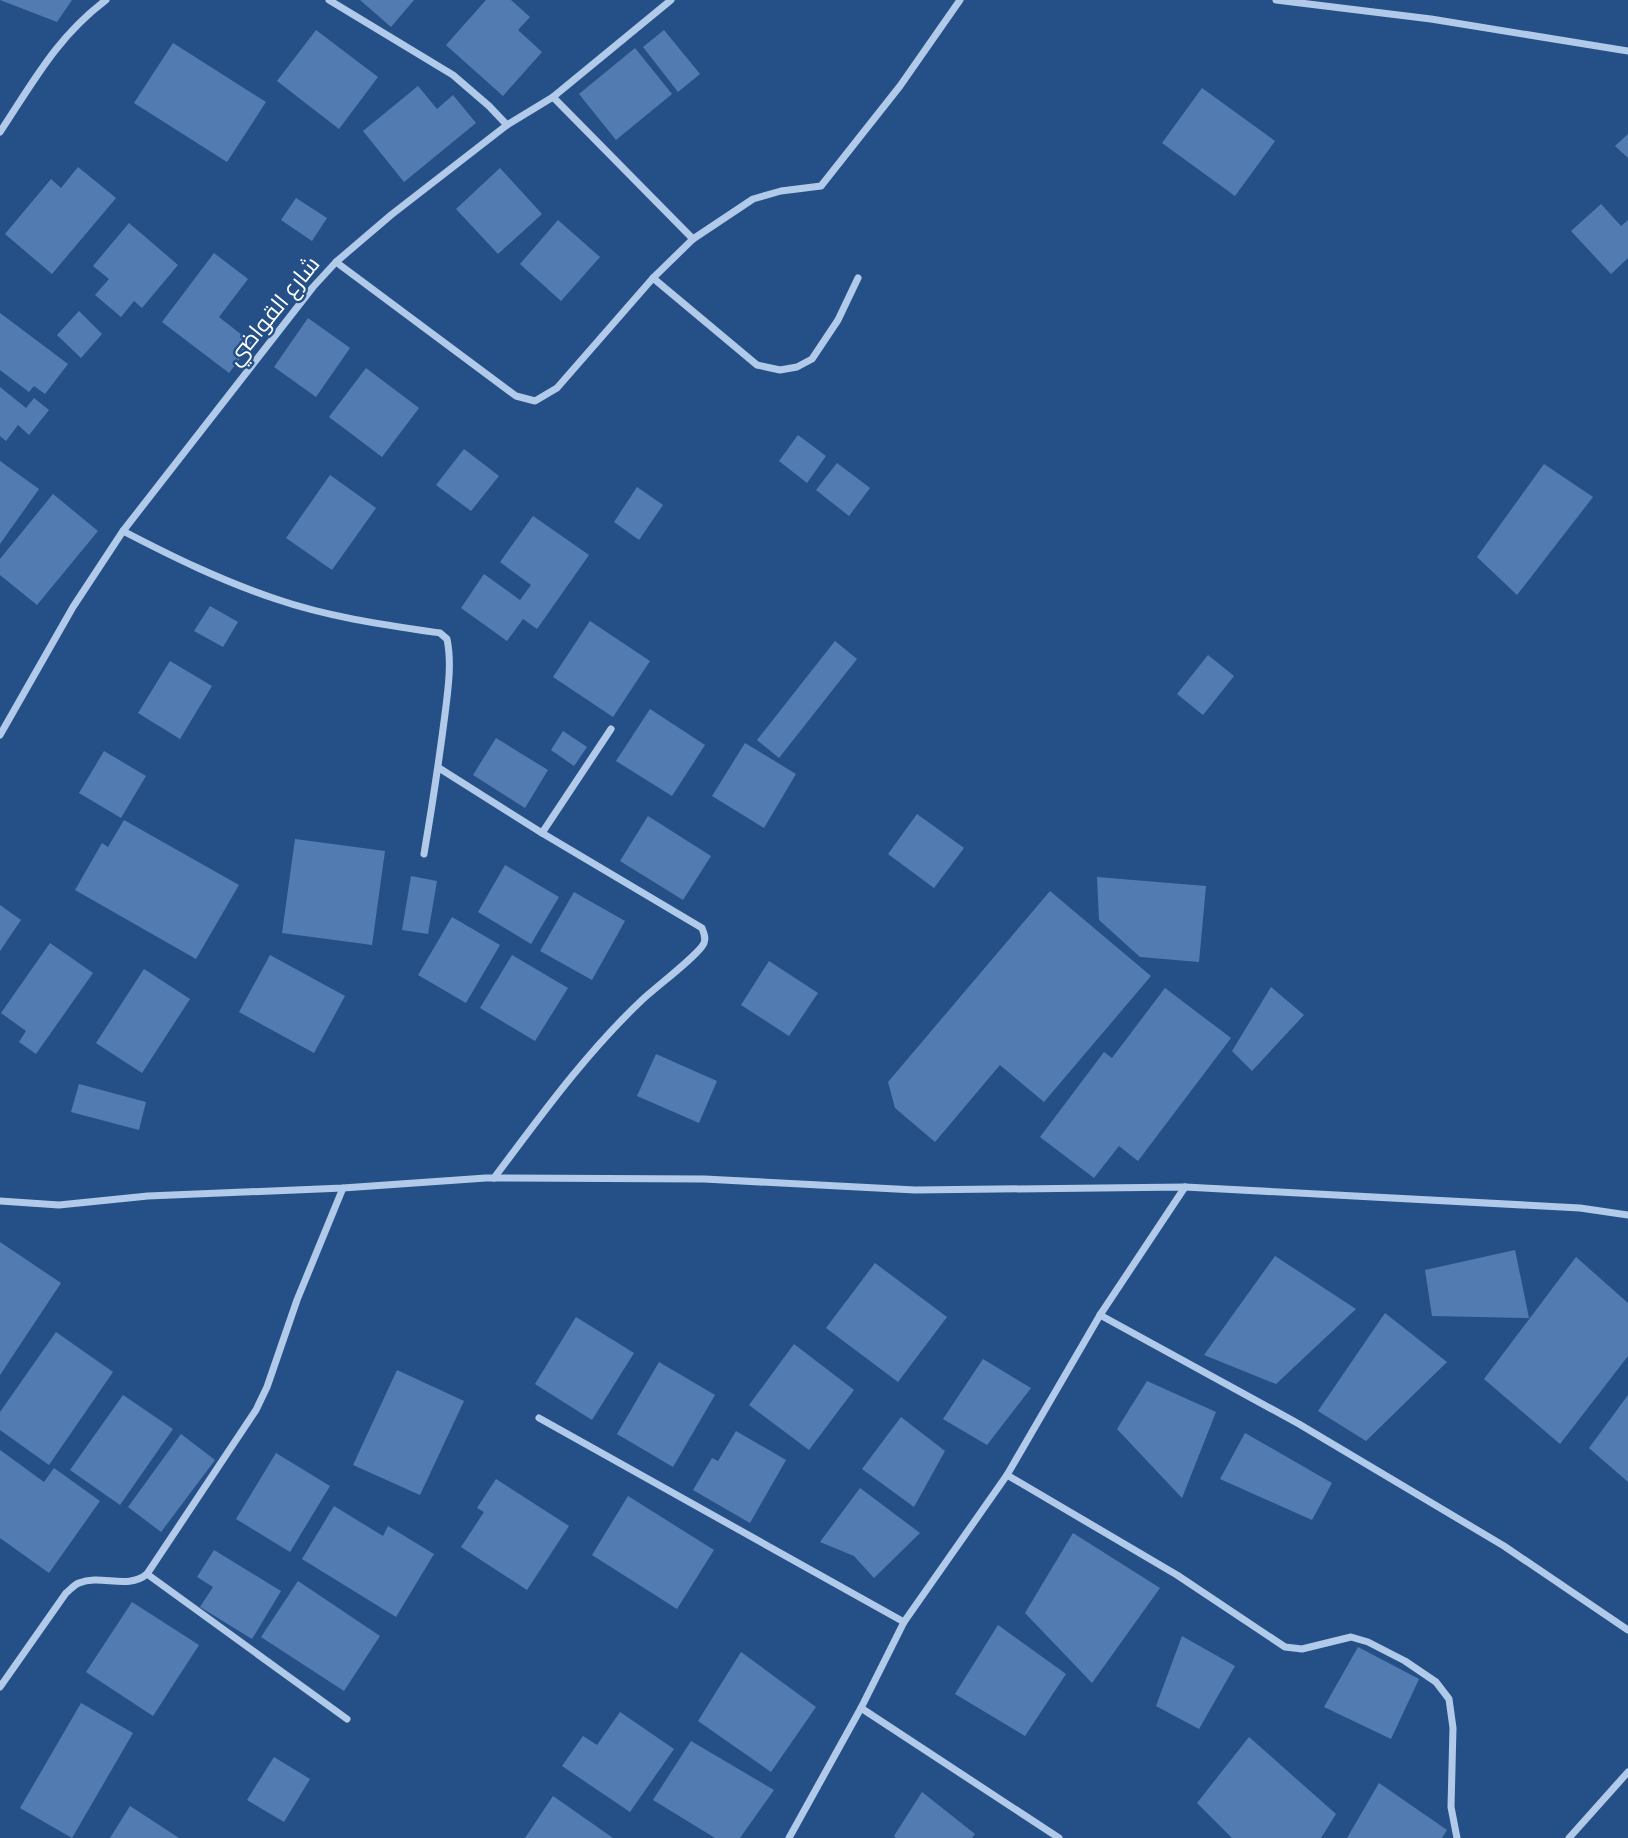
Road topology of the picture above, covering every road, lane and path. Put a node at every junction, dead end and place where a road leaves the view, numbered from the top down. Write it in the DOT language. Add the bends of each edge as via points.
graph roads {
  1 [pos="106,0"];
  2 [pos="329,0"];
  3 [pos="671,0"];
  4 [pos="960,0"];
  5 [pos="1276,0"];
  6 [pos="1628,51"];
  7 [pos="553,97"];
  8 [pos="507,125"];
  9 [pos="0,132"];
  10 [pos="693,239"];
  11 [pos="335,262"];
  12 [pos="653,278"];
  13 [pos="858,278"];
  14 [pos="123,531"];
  15 [pos="611,729"];
  16 [pos="0,735"];
  17 [pos="439,768"];
  18 [pos="542,833"];
  19 [pos="424,854"];
  20 [pos="494,1178"];
  21 [pos="1185,1187"];
  22 [pos="343,1188"];
  23 [pos="0,1201"];
  24 [pos="1628,1214"];
  25 [pos="1101,1315"];
  26 [pos="539,1418"];
  27 [pos="1007,1475"];
  28 [pos="147,1574"];
  29 [pos="904,1622"];
  30 [pos="1628,1630"];
  31 [pos="0,1687"];
  32 [pos="861,1708"];
  33 [pos="347,1719"];
  34 [pos="1628,1772"];
  35 [pos="789,1838"];
  36 [pos="1059,1838"];
  37 [pos="1457,1838"];
  38 [pos="1569,1838"];
  1 -- 9 [label="street" via="58,44"];
  2 -- 8 [label="street" via="453,75"];
  3 -- 7 [label="street, شارع القواضي"];
  4 -- 10 [label="street" via="821,186 754,199"];
  5 -- 6 [label="street"];
  7 -- 8 [label="street, شارع القواضي"];
  7 -- 10 [label="street"];
  8 -- 11 [label="street, شارع القواضي"];
  10 -- 12 [label="street"];
  11 -- 12 [label="street" via="516,396 535,401 556,388"];
  11 -- 14 [label="street, شارع القواضي"];
  12 -- 13 [label="street" via="757,365 780,370 812,359"];
  14 -- 16 [label="street, شارع القواضي" via="73,607"];
  14 -- 17 [label="street" via="203,572 278,600 443,635 450,652"];
  15 -- 18 [label="street"];
  17 -- 18 [label="street"];
  17 -- 19 [label="street"];
  18 -- 20 [label="street" via="702,928 704,944 611,1029"];
  20 -- 21 [label="street" via="704,1179 915,1190"];
  20 -- 22 [label="street"];
  21 -- 24 [label="street"];
  21 -- 25 [label="street"];
  22 -- 23 [label="street" via="148,1196 59,1205"];
  22 -- 28 [label="street" via="256,1410"];
  25 -- 27 [label="street"];
  25 -- 30 [label="street" via="1299,1424 1504,1546"];
  26 -- 29 [label="street"];
  27 -- 29 [label="street"];
  27 -- 37 [label="street" via="1178,1574 1285,1647 1302,1649 1351,1637 1405,1661 1436,1682 1449,1699 1454,1728 1451,1807"];
  28 -- 31 [label="street" via="140,1580 78,1583 66,1593"];
  28 -- 33 [label="street"];
  29 -- 32 [label="street"];
  32 -- 35 [label="street"];
  32 -- 36 [label="street"];
  34 -- 38 [label="street"];
}
